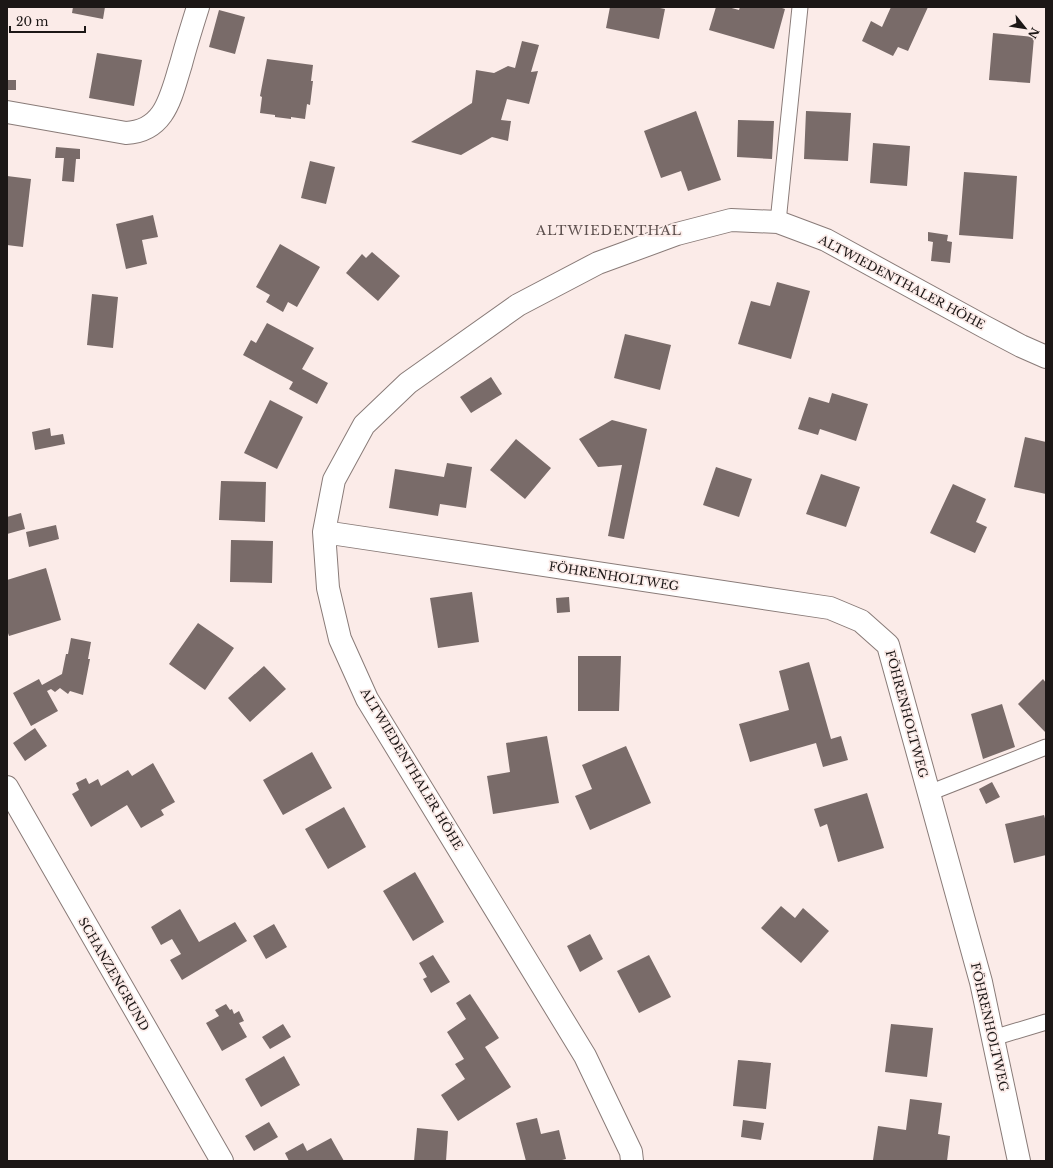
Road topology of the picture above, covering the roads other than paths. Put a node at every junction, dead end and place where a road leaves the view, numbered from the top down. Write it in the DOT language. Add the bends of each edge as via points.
graph roads {
  1 [pos="198,7"];
  2 [pos="800,7"];
  3 [pos="7,112"];
  4 [pos="778,222"];
  5 [pos="1046,357"];
  6 [pos="324,532"];
  7 [pos="1046,747"];
  8 [pos="7,787"];
  9 [pos="929,793"];
  10 [pos="1046,1022"];
  11 [pos="993,1038"];
  12 [pos="222,1161"];
  13 [pos="632,1161"];
  14 [pos="1019,1161"];
  1 -- 3 [label="street" via="168,104 158,119 145,129 126,132"];
  2 -- 4 [label="lane"];
  4 -- 5 [label="street, ALTWIEDENTHALER HÖHE" via="826,240"];
  4 -- 6 [label="street, ALTWIEDENTHALER HÖHE" via="731,220 677,234 598,263 518,304 408,383 364,425 334,480"];
  6 -- 9 [label="street, FÖHRENHOLTWEG" via="830,608 861,621 888,645"];
  6 -- 13 [label="street, ALTWIEDENTHALER HÖHE" via="328,588 340,639 367,699 585,1056 631,1152"];
  7 -- 9 [label="lane"];
  8 -- 12 [label="street, SCHANZENGRUND"];
  9 -- 11 [label="street, FÖHRENHOLTWEG" via="981,982"];
  10 -- 11 [label="lane"];
  11 -- 14 [label="street, FÖHRENHOLTWEG"];
}
